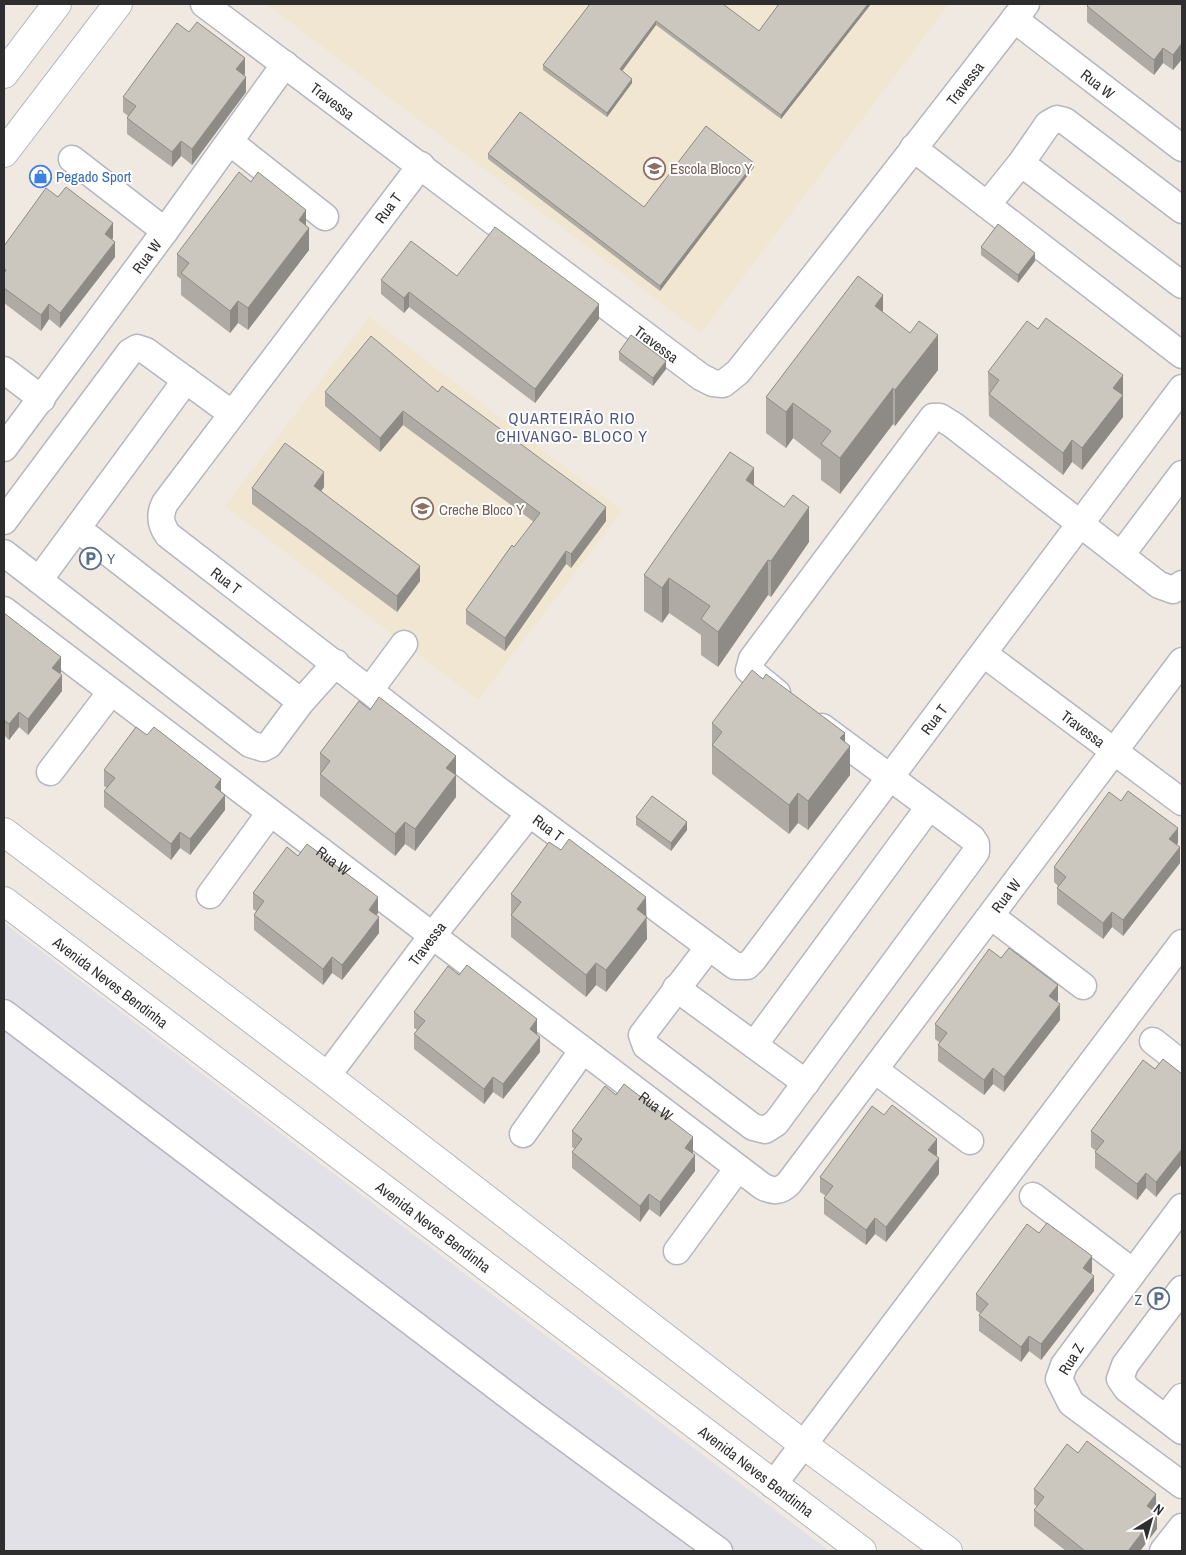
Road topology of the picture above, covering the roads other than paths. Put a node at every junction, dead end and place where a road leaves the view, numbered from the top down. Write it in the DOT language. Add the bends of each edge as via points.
graph roads {
  1 [pos="57,4"];
  2 [pos="118,4"];
  3 [pos="204,4"];
  4 [pos="1020,11"];
  5 [pos="285,64"];
  6 [pos="4,74"];
  7 [pos="1179,140"];
  8 [pos="230,142"];
  9 [pos="913,148"];
  10 [pos="4,153"];
  11 [pos="72,159"];
  12 [pos="1021,163"];
  13 [pos="421,165"];
  14 [pos="987,205"];
  15 [pos="1182,210"];
  16 [pos="325,217"];
  17 [pos="165,231"];
  18 [pos="1182,285"];
  19 [pos="1182,356"];
  20 [pos="4,370"];
  21 [pos="186,380"];
  22 [pos="1182,388"];
  23 [pos="42,399"];
  24 [pos="231,413"];
  25 [pos="4,448"];
  26 [pos="1182,474"];
  27 [pos="4,521"];
  28 [pos="1081,525"];
  29 [pos="78,529"];
  30 [pos="4,553"];
  31 [pos="1121,555"];
  32 [pos="39,580"];
  33 [pos="1182,584"];
  34 [pos="4,610"];
  35 [pos="404,644"];
  36 [pos="984,654"];
  37 [pos="1182,661"];
  38 [pos="336,663"];
  39 [pos="370,690"];
  40 [pos="111,692"];
  41 [pos="301,702"];
  42 [pos="1115,750"];
  43 [pos="50,772"];
  44 [pos="890,778"];
  45 [pos="1182,802"];
  46 [pos="929,807"];
  47 [pos="270,812"];
  48 [pos="530,814"];
  49 [pos="4,832"];
  50 [pos="210,895"];
  51 [pos="4,901"];
  52 [pos="991,916"];
  53 [pos="432,936"];
  54 [pos="1182,943"];
  55 [pos="708,948"];
  56 [pos="1083,986"];
  57 [pos="676,988"];
  58 [pos="4,1013"];
  59 [pos="1153,1041"];
  60 [pos="754,1045"];
  61 [pos="583,1050"];
  62 [pos="1182,1064"];
  63 [pos="875,1070"];
  64 [pos="328,1076"];
  65 [pos="806,1083"];
  66 [pos="522,1134"];
  67 [pos="970,1141"];
  68 [pos="738,1168"];
  69 [pos="1033,1196"];
  70 [pos="1182,1207"];
  71 [pos="677,1251"];
  72 [pos="1133,1272"];
  73 [pos="1182,1289"];
  74 [pos="1182,1397"];
  75 [pos="1174,1424"];
  76 [pos="804,1445"];
  77 [pos="773,1484"];
  78 [pos="1182,1485"];
  79 [pos="1182,1526"];
  80 [pos="719,1551"];
  81 [pos="862,1551"];
  82 [pos="948,1551"];
  83 [pos="1163,1551"];
  1 -- 6 [label="street"];
  2 -- 10 [label="street"];
  3 -- 5 [label="street, Travessa"];
  4 -- 7 [label="street, Rua W"];
  4 -- 9 [label="street, Travessa"];
  5 -- 8 [label="street, Rua W"];
  5 -- 13 [label="street, Travessa"];
  8 -- 16 [label="street"];
  8 -- 17 [label="street, Rua W"];
  9 -- 13 [label="street, Travessa" via="738,372 723,384 701,377"];
  9 -- 14 [label="street"];
  11 -- 17 [label="street"];
  12 -- 14 [label="street"];
  12 -- 15 [label="street" via="1048,124 1065,121"];
  12 -- 18 [label="street"];
  13 -- 24 [label="street, Rua T"];
  14 -- 19 [label="street"];
  17 -- 23 [label="street, Rua W"];
  20 -- 23 [label="street"];
  21 -- 24 [label="street"];
  21 -- 27 [label="street" via="146,351 138,348 130,352"];
  21 -- 29 [label="street"];
  22 -- 28 [label="street, Rua T"];
  23 -- 25 [label="street, Rua W"];
  24 -- 38 [label="street, Rua T" via="165,503 160,520 163,528"];
  26 -- 31 [label="street"];
  28 -- 31 [label="street"];
  28 -- 36 [label="street, Rua T"];
  28 -- 44 [label="street" via="953,425 934,417 752,659 749,670"];
  29 -- 32 [label="street"];
  29 -- 41 [label="street"];
  30 -- 32 [label="street"];
  31 -- 33 [label="street" via="1159,585 1173,590"];
  32 -- 41 [label="street" via="250,744 262,748 269,745"];
  34 -- 40 [label="street, Rua W"];
  35 -- 39 [label="street"];
  36 -- 42 [label="street, Travessa"];
  36 -- 44 [label="street, Rua T"];
  37 -- 42 [label="street, Rua W"];
  38 -- 39 [label="street, Rua T"];
  38 -- 41 [label="street"];
  39 -- 48 [label="street, Rua T"];
  40 -- 43 [label="street"];
  40 -- 47 [label="street, Rua W"];
  42 -- 45 [label="street, Travessa"];
  42 -- 52 [label="street, Rua W"];
  44 -- 46 [label="street"];
  44 -- 55 [label="street, Rua T" via="747,966 735,966"];
  46 -- 60 [label="street"];
  46 -- 65 [label="street" via="972,838 976,852"];
  47 -- 50 [label="street"];
  47 -- 53 [label="street, Rua W"];
  48 -- 53 [label="street, Travessa"];
  48 -- 55 [label="street, Rua T"];
  49 -- 64 [label="street"];
  51 -- 77 [label="street, Avenida Neves Bendinha"];
  52 -- 56 [label="street"];
  52 -- 63 [label="street, Rua W"];
  53 -- 61 [label="street, Rua W"];
  53 -- 64 [label="street, Travessa"];
  54 -- 76 [label="street"];
  55 -- 57 [label="street"];
  57 -- 60 [label="street"];
  57 -- 65 [label="street" via="642,1036 643,1041 753,1127 764,1130 776,1123"];
  58 -- 80 [label="street" via="535,1416"];
  59 -- 62 [label="street"];
  60 -- 65 [label="street"];
  61 -- 66 [label="street"];
  61 -- 68 [label="street, Rua W"];
  63 -- 67 [label="street"];
  63 -- 68 [label="street, Rua W" via="783,1189 770,1190"];
  64 -- 76 [label="street"];
  68 -- 71 [label="street"];
  69 -- 72 [label="street"];
  70 -- 72 [label="street, Rua Z"];
  72 -- 78 [label="street, Rua Z" via="1064,1365 1059,1379 1071,1403"];
  73 -- 75 [label="street" via="1125,1365 1120,1378 1127,1389"];
  74 -- 75 [label="street"];
  76 -- 77 [label="street"];
  76 -- 82 [label="street"];
  77 -- 81 [label="street, Avenida Neves Bendinha"];
  79 -- 83 [label="street"];
}
